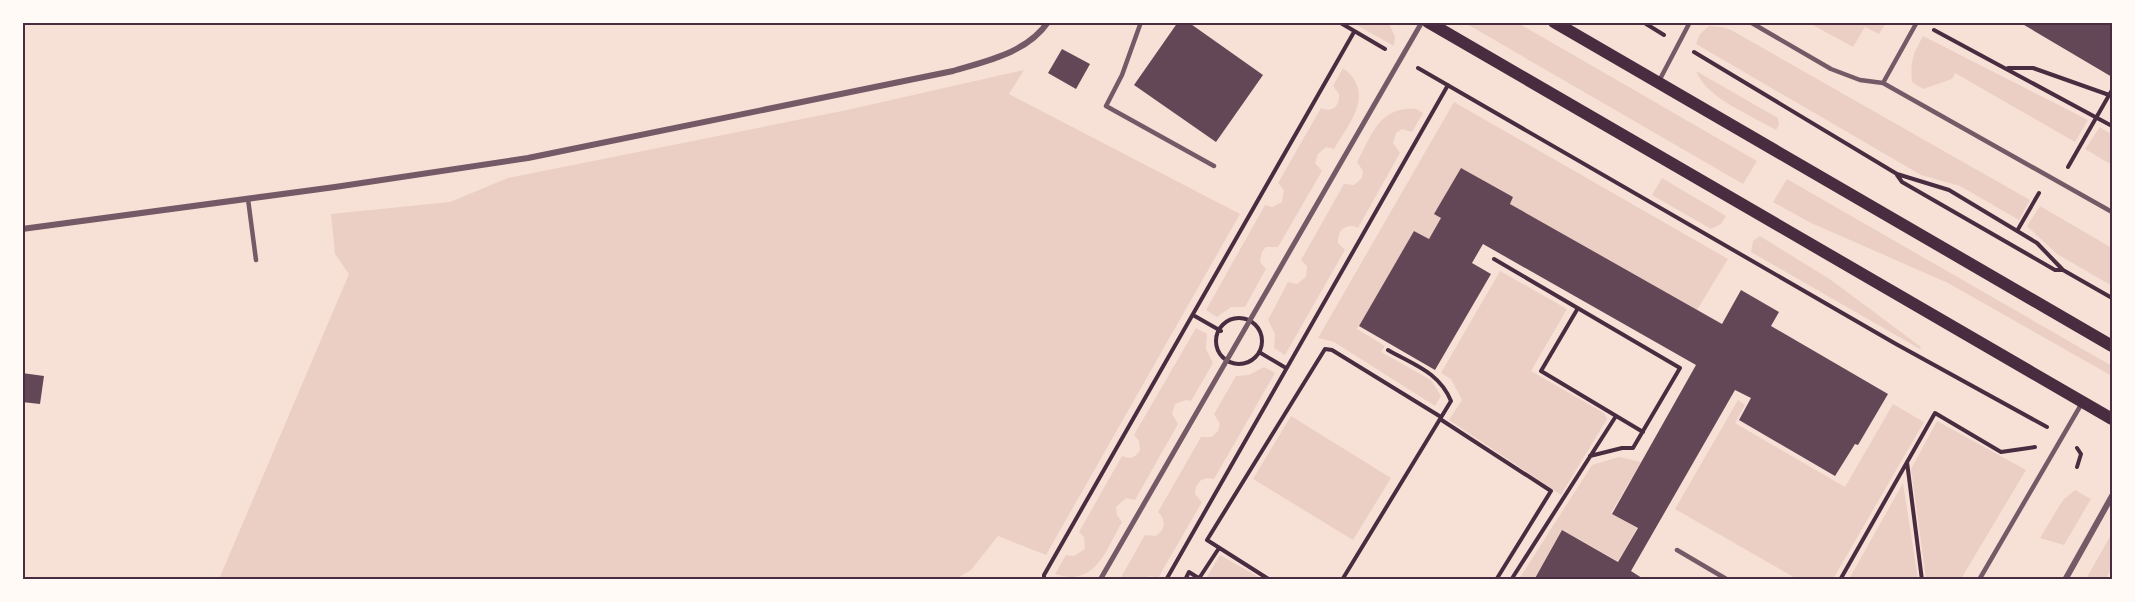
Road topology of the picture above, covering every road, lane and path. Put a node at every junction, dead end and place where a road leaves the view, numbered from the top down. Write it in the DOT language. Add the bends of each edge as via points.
graph roads {
  1 [pos="1048,22"];
  2 [pos="1141,22"];
  3 [pos="1339,22"];
  4 [pos="1422,22"];
  5 [pos="1428,22"];
  6 [pos="1554,22"];
  7 [pos="1643,22"];
  8 [pos="1690,22"];
  9 [pos="1750,22"];
  10 [pos="1917,22"];
  11 [pos="1930,28"];
  12 [pos="1354,32"];
  13 [pos="1678,44"];
  14 [pos="1401,58"];
  15 [pos="2007,68"];
  16 [pos="1658,82"];
  17 [pos="1883,83"];
  18 [pos="1448,85"];
  19 [pos="2112,93"];
  20 [pos="2097,117"];
  21 [pos="2112,126"];
  22 [pos="1214,166"];
  23 [pos="1897,174"];
  24 [pos="2049,177"];
  25 [pos="2059,182"];
  26 [pos="248,198"];
  27 [pos="2112,212"];
  28 [pos="22,229"];
  29 [pos="2018,231"];
  30 [pos="256,260"];
  31 [pos="1494,260"];
  32 [pos="2063,270"];
  33 [pos="2112,298"];
  34 [pos="1578,308"];
  35 [pos="2112,346"];
  36 [pos="1388,350"];
  37 [pos="2083,402"];
  38 [pos="1616,416"];
  39 [pos="1441,418"];
  40 [pos="2112,419"];
  41 [pos="1643,432"];
  42 [pos="2063,436"];
  43 [pos="2056,447"];
  44 [pos="1590,456"];
  45 [pos="1907,462"];
  46 [pos="2077,467"];
  47 [pos="2112,496"];
  48 [pos="1219,548"];
  49 [pos="1677,550"];
  50 [pos="1044,579"];
  51 [pos="1100,579"];
  52 [pos="1166,579"];
  53 [pos="1185,579"];
  54 [pos="1200,579"];
  55 [pos="1270,579"];
  56 [pos="1342,579"];
  57 [pos="1496,579"];
  58 [pos="1512,579"];
  59 [pos="1728,579"];
  60 [pos="1840,579"];
  61 [pos="1922,579"];
  62 [pos="1979,579"];
  63 [pos="2065,579"];
  1 -- 26 [label="street" via="1021,47 953,71 528,158"];
  2 -- 22 [label="lane" via="1106,106"];
  3 -- 12 [label="path"];
  4 -- 14 [label="street"];
  5 -- 37 [label="main road"];
  6 -- 16 [label="main road"];
  7 -- 13 [label="path"];
  8 -- 13 [label="lane"];
  9 -- 17 [label="lane" via="1831,69 1860,80"];
  10 -- 17 [label="lane"];
  11 -- 15 [label="path"];
  12 -- 14 [label="path"];
  12 -- 50 [label="path"];
  13 -- 16 [label="lane"];
  13 -- 23 [label="path"];
  14 -- 18 [label="path"];
  14 -- 51 [label="street"];
  15 -- 19 [label="path" via="2033,68"];
  15 -- 20 [label="path"];
  16 -- 35 [label="main road"];
  17 -- 24 [label="lane"];
  18 -- 42 [label="path"];
  18 -- 52 [label="path"];
  19 -- 20 [label="path"];
  20 -- 21 [label="path"];
  20 -- 25 [label="path"];
  23 -- 29 [label="path" via="1949,190"];
  23 -- 32 [label="path" via="1902,182 2055,270"];
  24 -- 25 [label="lane"];
  24 -- 29 [label="path"];
  25 -- 27 [label="lane"];
  26 -- 28 [label="street"];
  26 -- 30 [label="lane"];
  29 -- 32 [label="path" via="2037,243"];
  31 -- 34 [label="path"];
  32 -- 33 [label="path"];
  34 -- 38 [label="path" via="1540,371"];
  34 -- 41 [label="path" via="1680,368"];
  36 -- 39 [label="path" via="1437,378 1446,389 1451,401"];
  37 -- 40 [label="main road"];
  37 -- 42 [label="lane"];
  38 -- 41 [label="path"];
  38 -- 44 [label="path"];
  39 -- 48 [label="path" via="1325,349 1207,540"];
  39 -- 56 [label="path"];
  39 -- 57 [label="path" via="1551,491"];
  41 -- 44 [label="path" via="1633,448"];
  42 -- 43 [label="lane"];
  42 -- 46 [label="path" via="2081,454"];
  43 -- 45 [label="path" via="2001,452 1935,413"];
  43 -- 62 [label="lane"];
  44 -- 58 [label="path"];
  45 -- 60 [label="path"];
  45 -- 61 [label="path"];
  47 -- 63 [label="street"];
  48 -- 54 [label="path"];
  48 -- 55 [label="path"];
  49 -- 59 [label="lane"];
  53 -- 54 [label="path" via="1189,572"];
}
